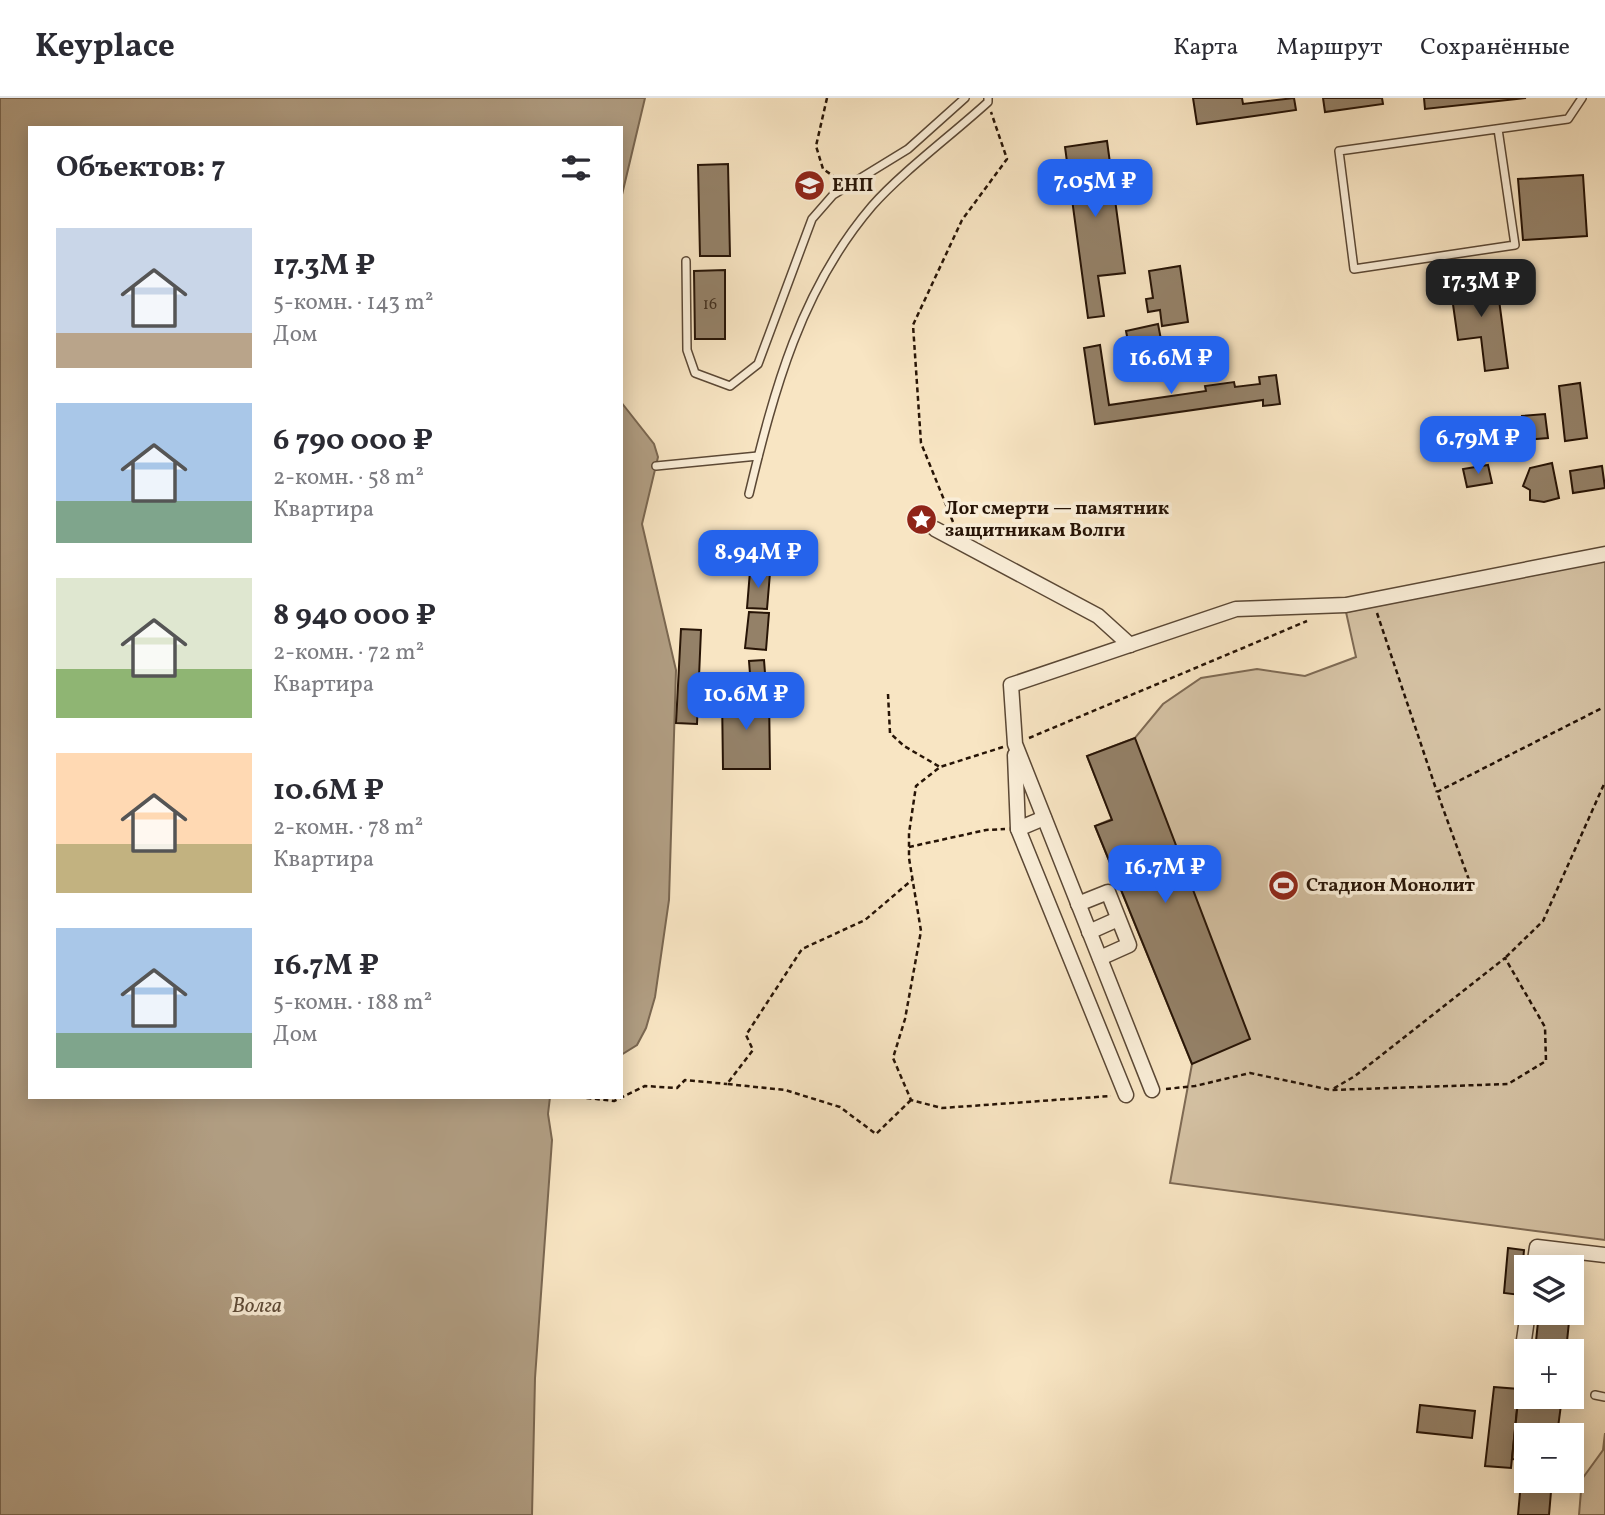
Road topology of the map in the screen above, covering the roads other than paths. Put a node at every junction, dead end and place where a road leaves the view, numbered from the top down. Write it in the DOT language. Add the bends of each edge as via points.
graph roads {
  1 [pos="965,98"];
  2 [pos="1582,98"];
  3 [pos="988,100"];
  4 [pos="1498,129"];
  5 [pos="686,261"];
  6 [pos="758,456"];
  7 [pos="656,466"];
  8 [pos="749,494"];
  9 [pos="934,529"];
  10 [pos="1605,554"];
  11 [pos="1130,645"];
  12 [pos="1015,744"];
  13 [pos="1044,818"];
  14 [pos="1018,829"];
  15 [pos="1078,904"];
  16 [pos="1118,919"];
  17 [pos="1089,932"];
  18 [pos="1100,958"];
  19 [pos="1152,1090"];
  20 [pos="1126,1095"];
  21 [pos="1536,1255"];
  22 [pos="1605,1255"];
  23 [pos="1595,1395"];
  24 [pos="1605,1397"];
  1 -- 5 [label="lane" via="908,149 834,195 813,219 758,364 730,386 695,373 687,350"];
  2 -- 4 [label="lane" via="1568,119"];
  3 -- 6 [label="lane" via="873,205 830,262 783,363"];
  4 -- 4 [label="lane" via="1339,151 1354,269 1515,245"];
  6 -- 7 [label="lane"];
  6 -- 8 [label="lane"];
  9 -- 11 [label="street" via="1098,616"];
  10 -- 11 [label="street" via="1346,605 1236,609"];
  11 -- 12 [label="street" via="1011,685"];
  12 -- 13 [label="street"];
  12 -- 14 [label="street"];
  13 -- 14 [label="street"];
  13 -- 15 [label="street"];
  14 -- 20 [label="street"];
  15 -- 16 [label="street" via="1108,892"];
  15 -- 17 [label="street"];
  16 -- 17 [label="street"];
  16 -- 18 [label="street" via="1129,945"];
  17 -- 18 [label="street"];
  18 -- 19 [label="street"];
  21 -- 22 [label="street" via="1537,1247"];
  23 -- 24 [label="lane"];
}
